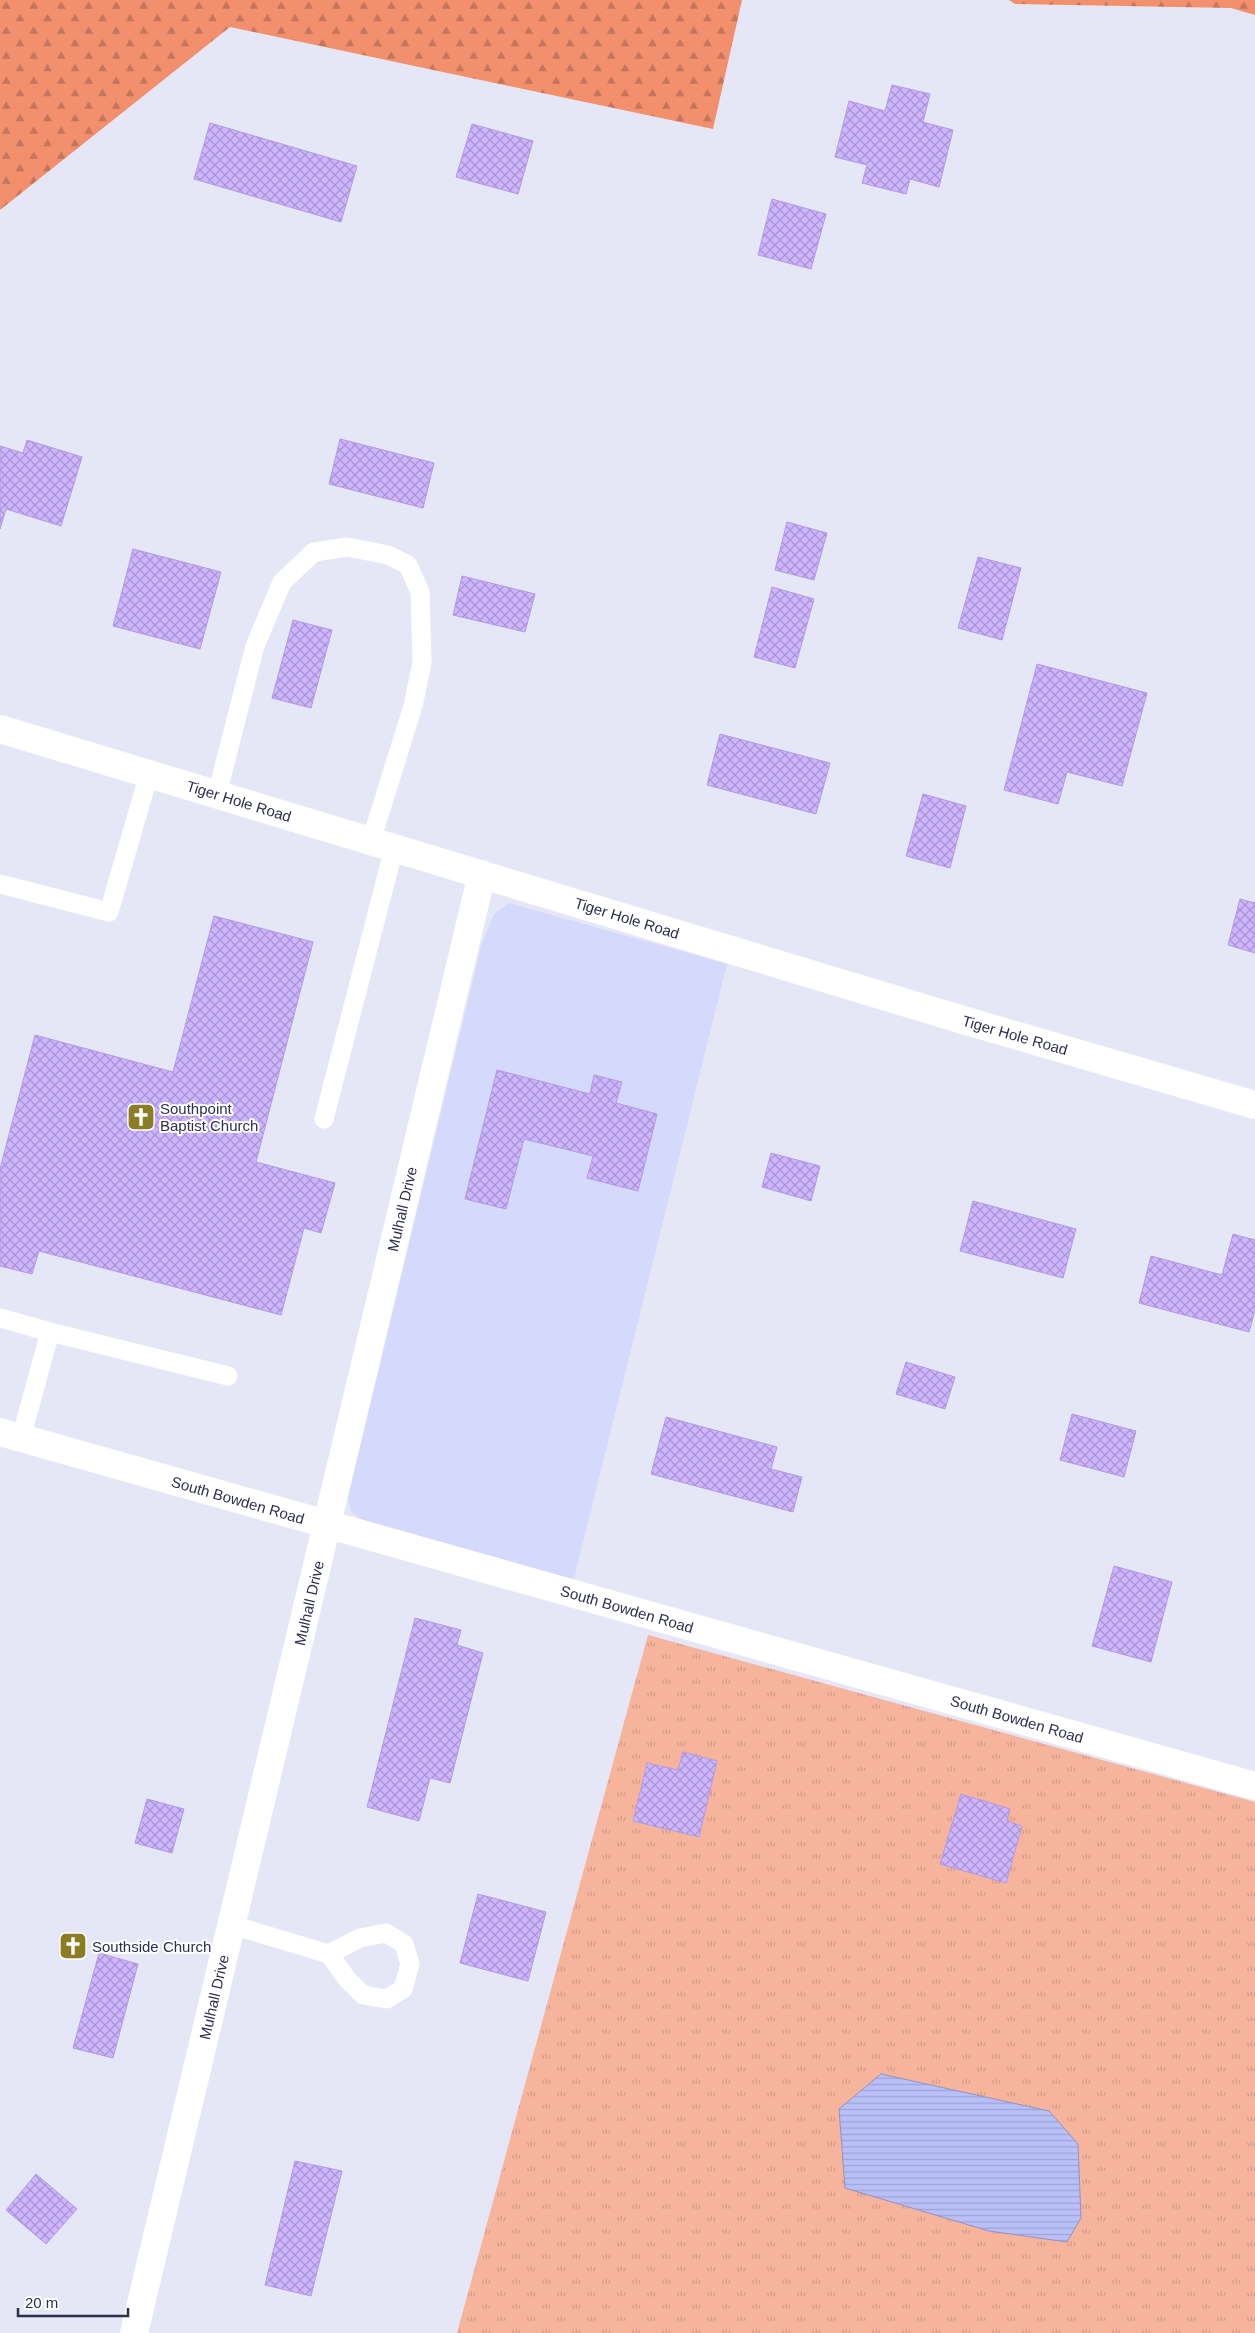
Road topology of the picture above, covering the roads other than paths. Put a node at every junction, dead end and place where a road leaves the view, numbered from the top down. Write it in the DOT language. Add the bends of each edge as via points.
graph roads {
  1 [pos="0,729"];
  2 [pos="149,774"];
  3 [pos="217,794"];
  4 [pos="383,844"];
  5 [pos="482,874"];
  6 [pos="0,884"];
  7 [pos="1255,1105"];
  8 [pos="324,1119"];
  9 [pos="0,1318"];
  10 [pos="50,1332"];
  11 [pos="228,1376"];
  12 [pos="10,1435"];
  13 [pos="327,1525"];
  14 [pos="1255,1786"];
  15 [pos="232,1925"];
  16 [pos="329,1954"];
  17 [pos="134,2333"];
  1 -- 2 [label="street, Tiger Hole Road"];
  2 -- 3 [label="street, Tiger Hole Road"];
  2 -- 6 [label="lane" via="109,912"];
  3 -- 4 [label="street, Tiger Hole Road"];
  3 -- 4 [label="lane" via="255,646 282,582 314,552 347,547 388,555 408,565 420,592 422,663"];
  4 -- 5 [label="street, Tiger Hole Road"];
  4 -- 8 [label="lane"];
  5 -- 7 [label="street, Tiger Hole Road"];
  5 -- 13 [label="street, Mulhall Drive"];
  9 -- 10 [label="lane"];
  10 -- 11 [label="lane"];
  10 -- 12 [label="lane"];
  12 -- 13 [label="street, South Bowden Road"];
  13 -- 14 [label="street, South Bowden Road"];
  13 -- 15 [label="street, Mulhall Drive"];
  15 -- 16 [label="lane"];
  15 -- 17 [label="street, Mulhall Drive"];
}
